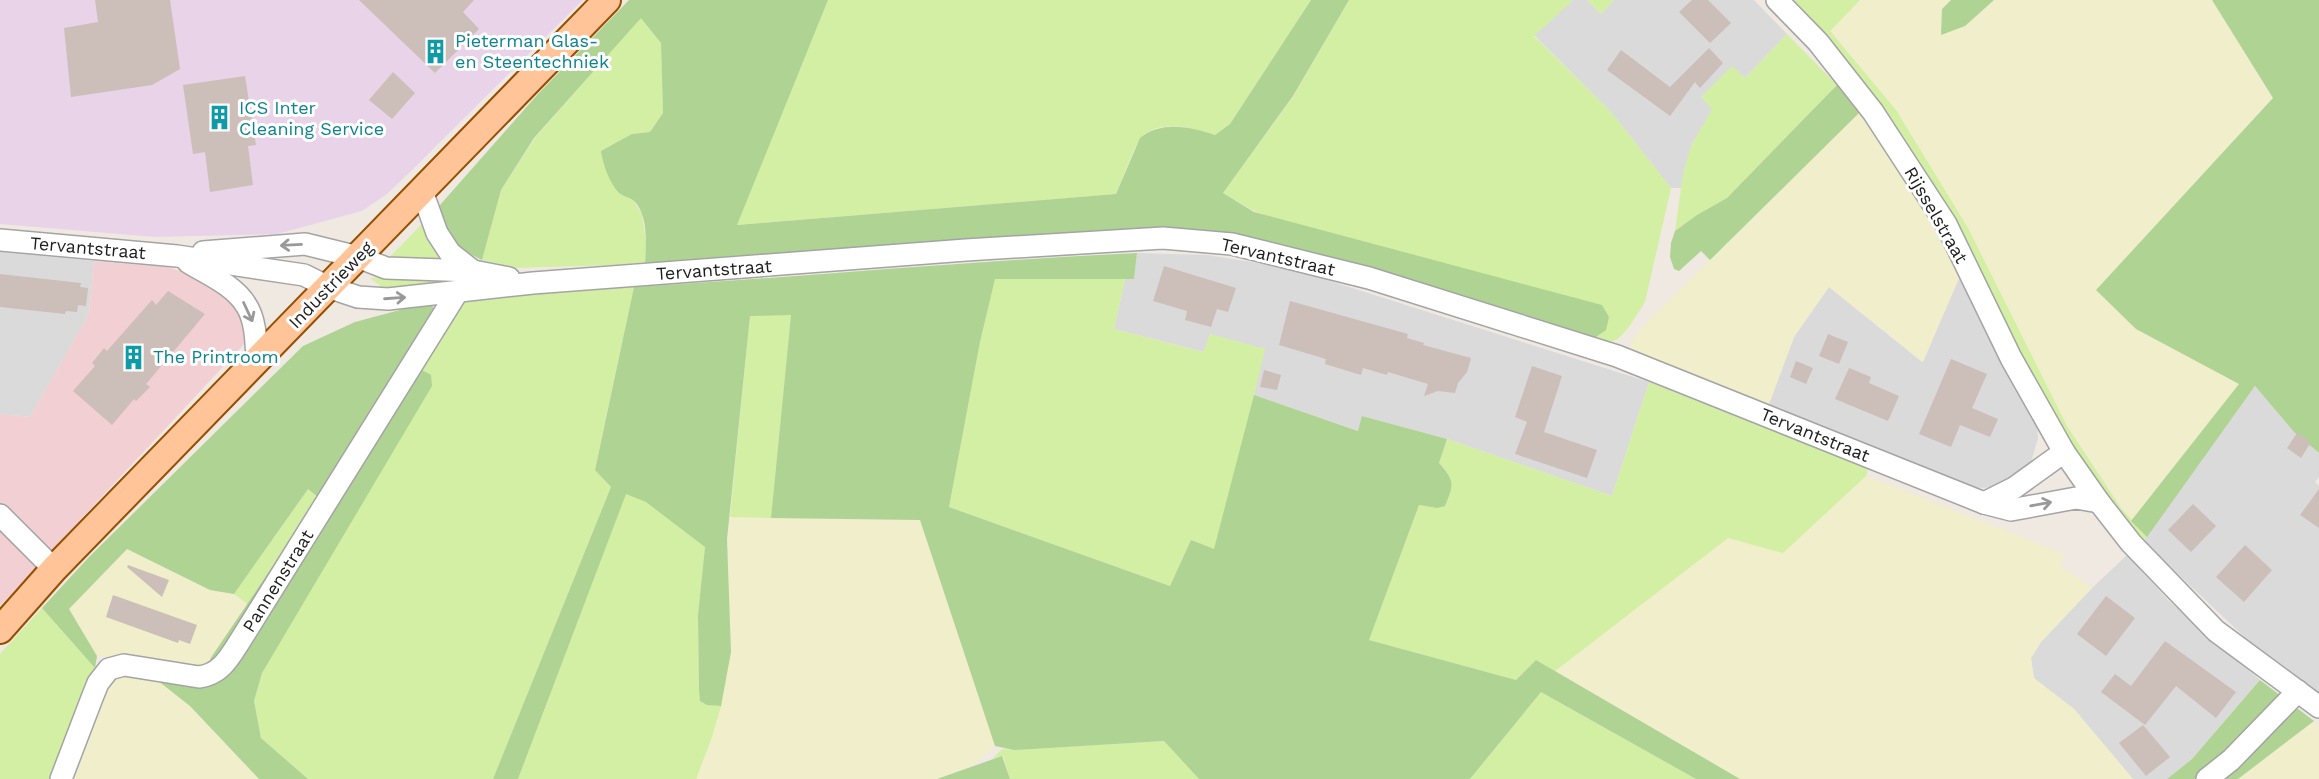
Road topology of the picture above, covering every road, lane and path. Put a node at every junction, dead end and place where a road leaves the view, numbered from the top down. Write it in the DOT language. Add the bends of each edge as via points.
graph roads {
  1 [pos="607,0"];
  2 [pos="1777,0"];
  3 [pos="422,191"];
  4 [pos="0,240"];
  5 [pos="177,256"];
  6 [pos="358,257"];
  7 [pos="473,271"];
  8 [pos="533,283"];
  9 [pos="328,287"];
  10 [pos="458,291"];
  11 [pos="257,360"];
  12 [pos="2064,452"];
  13 [pos="2099,502"];
  14 [pos="1984,503"];
  15 [pos="0,515"];
  16 [pos="54,569"];
  17 [pos="0,630"];
  18 [pos="2298,691"];
  19 [pos="2319,707"];
  20 [pos="61,779"];
  21 [pos="2207,779"];
  1 -- 3 [label="main road, Industrieweg"];
  2 -- 12 [label="street, Rijsselstraat" via="1818,42 1873,112 1946,224 2011,358"];
  3 -- 6 [label="main road, Industrieweg"];
  3 -- 7 [label="street, Tervantstraat" via="437,233 450,253"];
  4 -- 5 [label="street, Tervantstraat"];
  6 -- 5 [label="street, Tervantstraat, one-way" via="306,244"];
  5 -- 9 [label="street, Tervantstraat" via="304,275"];
  5 -- 11 [label="street, Tervantstraat, one-way" via="226,285 247,305"];
  6 -- 7 [label="street, Tervantstraat" via="386,268"];
  6 -- 9 [label="main road, Industrieweg"];
  7 -- 8 [label="street, Tervantstraat"];
  8 -- 10 [label="street, Tervantstraat"];
  8 -- 14 [label="street, Tervantstraat" via="1163,238 1231,244 1369,278 1617,356"];
  9 -- 10 [label="street, Tervantstraat, one-way" via="358,297 388,299"];
  9 -- 11 [label="main road, Industrieweg"];
  10 -- 20 [label="street, Pannenstraat" via="219,671 199,677 124,665 109,669 98,683"];
  11 -- 16 [label="main road, Industrieweg"];
  12 -- 13 [label="street"];
  12 -- 14 [label="street"];
  14 -- 13 [label="street, Tervantstraat, one-way" via="2011,510 2076,498"];
  13 -- 18 [label="street" via="2131,543 2216,631"];
  15 -- 16 [label="street"];
  16 -- 17 [label="main road, Industrieweg"];
  18 -- 19 [label="street"];
  18 -- 21 [label="street"];
}
